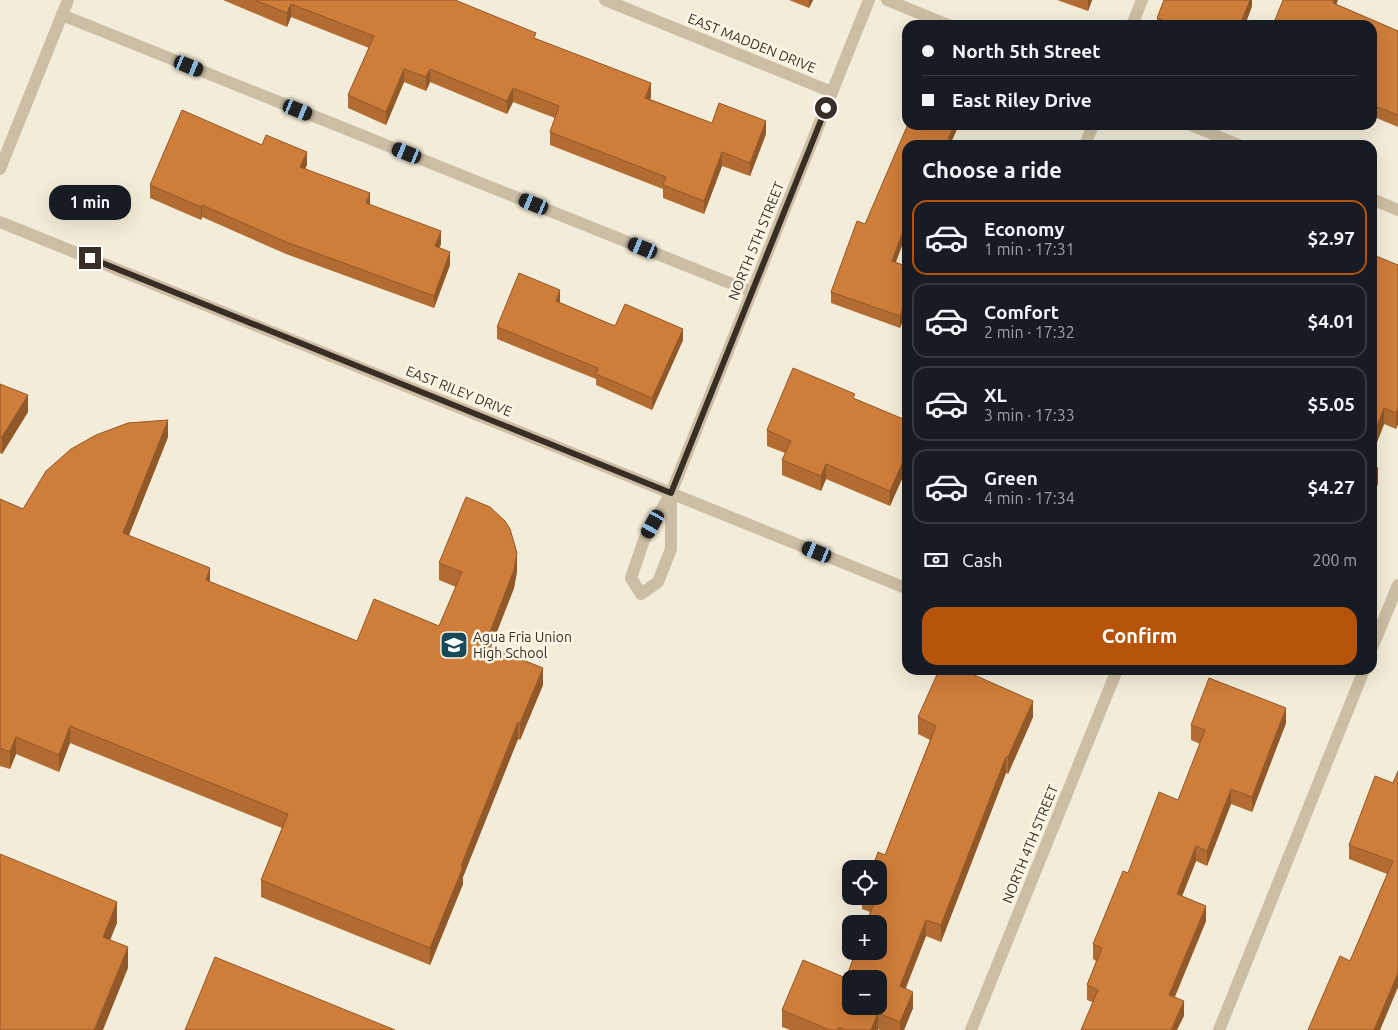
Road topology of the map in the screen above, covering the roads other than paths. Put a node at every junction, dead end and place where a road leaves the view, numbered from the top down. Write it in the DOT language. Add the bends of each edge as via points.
graph roads {
  1 [pos="68,0"];
  2 [pos="605,0"];
  3 [pos="869,0"];
  4 [pos="888,0"];
  5 [pos="1142,0"];
  6 [pos="62,15"];
  7 [pos="936,20"];
  8 [pos="1134,20"];
  9 [pos="832,92"];
  10 [pos="1203,130"];
  11 [pos="1227,140"];
  12 [pos="0,169"];
  13 [pos="1377,201"];
  14 [pos="1398,210"];
  15 [pos="0,222"];
  16 [pos="752,292"];
  17 [pos="671,493"];
  18 [pos="1398,585"];
  19 [pos="902,586"];
  20 [pos="1377,636"];
  21 [pos="1112,675"];
  22 [pos="1362,675"];
  23 [pos="971,1030"];
  24 [pos="1219,1030"];
  1 -- 6 [label="street"];
  2 -- 9 [label="street, EAST MADDEN DRIVE"];
  3 -- 9 [label="street, NORTH 5TH STREET"];
  4 -- 7 [label="street"];
  5 -- 8 [label="street"];
  6 -- 12 [label="street"];
  6 -- 16 [label="street"];
  9 -- 16 [label="street, NORTH 5TH STREET"];
  10 -- 11 [label="street"];
  13 -- 14 [label="street"];
  15 -- 17 [label="street, EAST RILEY DRIVE"];
  16 -- 17 [label="street, NORTH 5TH STREET"];
  17 -- 17 [label="street" via="644,540 631,578 641,594 658,582 671,549"];
  17 -- 19 [label="street, EAST RILEY DRIVE"];
  18 -- 20 [label="street"];
  21 -- 23 [label="street, NORTH 4TH STREET"];
  22 -- 24 [label="street"];
}
